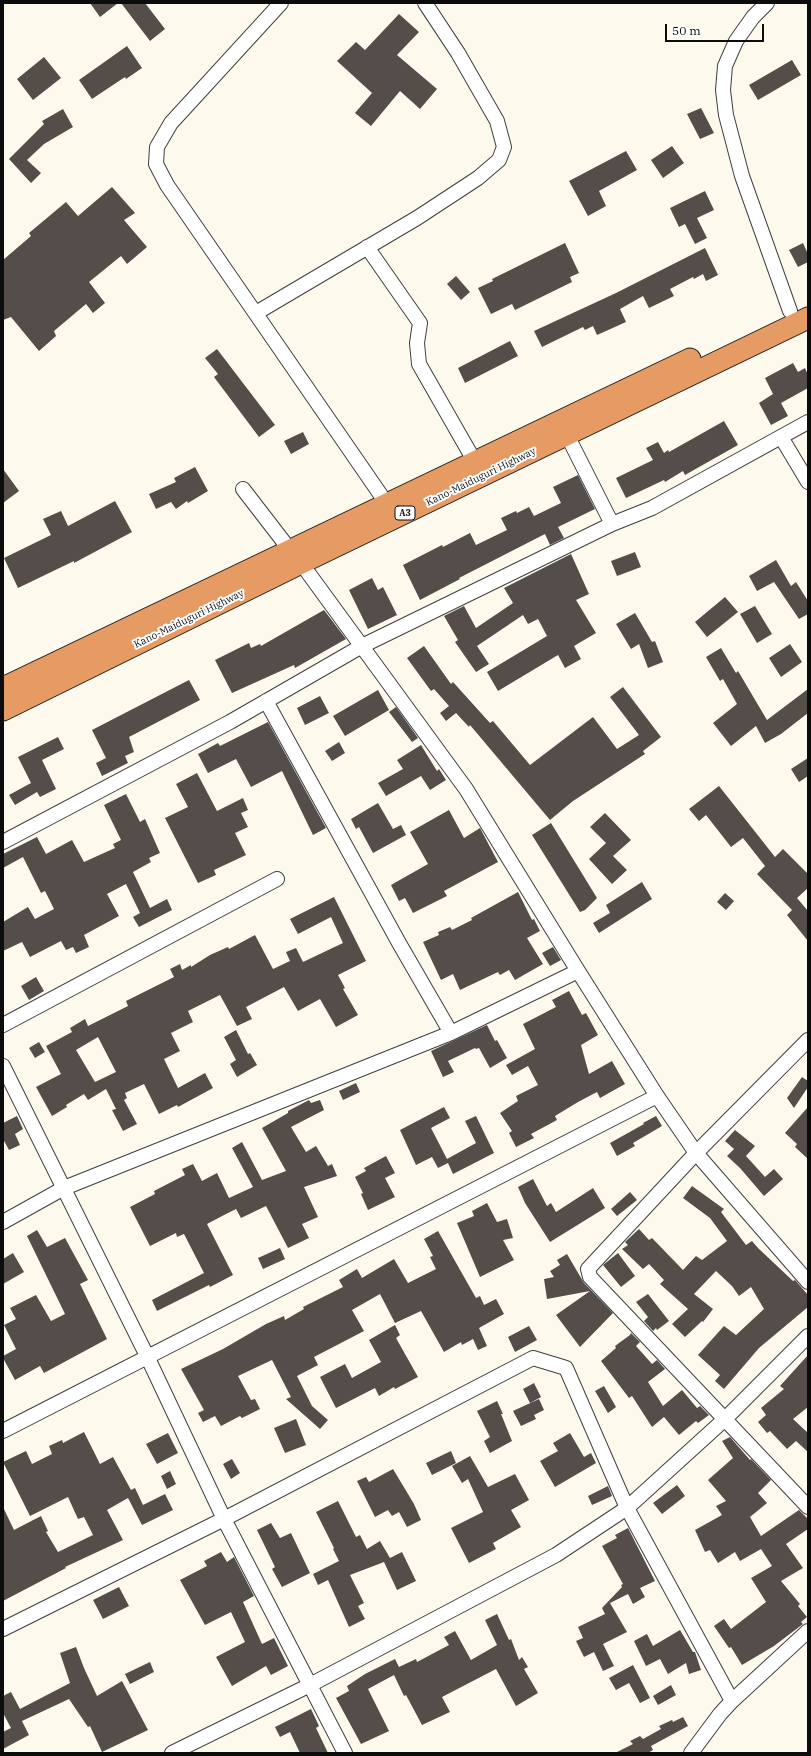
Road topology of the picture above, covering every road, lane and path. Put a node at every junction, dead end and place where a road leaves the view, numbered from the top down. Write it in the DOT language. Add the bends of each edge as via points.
graph roads {
  1 [pos="281,3"];
  2 [pos="425,3"];
  3 [pos="767,3"];
  4 [pos="367,247"];
  5 [pos="802,311"];
  6 [pos="256,313"];
  7 [pos="808,422"];
  8 [pos="567,435"];
  9 [pos="781,437"];
  10 [pos="475,462"];
  11 [pos="808,482"];
  12 [pos="243,489"];
  13 [pos="387,504"];
  14 [pos="612,524"];
  15 [pos="295,557"];
  16 [pos="362,646"];
  17 [pos="6,681"];
  18 [pos="22,701"];
  19 [pos="266,702"];
  20 [pos="3,710"];
  21 [pos="3,842"];
  22 [pos="277,879"];
  23 [pos="578,971"];
  24 [pos="3,1025"];
  25 [pos="451,1033"];
  26 [pos="807,1042"];
  27 [pos="3,1066"];
  28 [pos="657,1096"];
  29 [pos="696,1153"];
  30 [pos="64,1188"];
  31 [pos="3,1222"];
  32 [pos="808,1282"];
  33 [pos="808,1336"];
  34 [pos="147,1356"];
  35 [pos="725,1419"];
  36 [pos="3,1430"];
  37 [pos="808,1507"];
  38 [pos="627,1508"];
  39 [pos="224,1519"];
  40 [pos="3,1629"];
  41 [pos="808,1631"];
  42 [pos="310,1685"];
  43 [pos="732,1701"];
  44 [pos="172,1753"];
  45 [pos="345,1753"];
  46 [pos="691,1753"];
  1 -- 6 [label="street" via="171,122 157,148 156,164 167,185"];
  2 -- 4 [label="street" via="458,53 497,121 504,148 499,160 478,178"];
  3 -- 5 [label="street" via="736,41 725,66 723,90 726,115 742,176"];
  4 -- 6 [label="street"];
  4 -- 10 [label="street" via="420,323 417,342 418,364"];
  5 -- 8 [label="highway, Kano-Maiduguri Highway / A3"];
  5 -- 10 [label="highway, Kano-Maiduguri Highway / A3"];
  6 -- 13 [label="street"];
  7 -- 9 [label="street"];
  8 -- 14 [label="street"];
  8 -- 15 [label="highway, Kano-Maiduguri Highway / A3"];
  9 -- 11 [label="street"];
  9 -- 14 [label="street" via="652,508"];
  10 -- 13 [label="highway, Kano-Maiduguri Highway / A3"];
  12 -- 15 [label="street"];
  13 -- 15 [label="highway, Kano-Maiduguri Highway / A3"];
  14 -- 16 [label="street"];
  15 -- 16 [label="street"];
  15 -- 17 [label="highway, Kano-Maiduguri Highway / A3"];
  15 -- 18 [label="highway, Kano-Maiduguri Highway / A3"];
  16 -- 19 [label="street"];
  16 -- 23 [label="street" via="466,789"];
  17 -- 18 [label="street"];
  18 -- 20 [label="highway, Kano-Maiduguri Highway / A3"];
  19 -- 21 [label="street"];
  19 -- 25 [label="street"];
  22 -- 24 [label="street"];
  23 -- 25 [label="street"];
  23 -- 28 [label="street"];
  25 -- 30 [label="street"];
  26 -- 29 [label="street"];
  27 -- 30 [label="street"];
  28 -- 29 [label="street"];
  28 -- 34 [label="street"];
  29 -- 32 [label="street"];
  29 -- 35 [label="street" via="588,1269 588,1273"];
  30 -- 31 [label="street"];
  30 -- 34 [label="street"];
  33 -- 35 [label="street"];
  34 -- 36 [label="street"];
  34 -- 39 [label="street"];
  35 -- 37 [label="street"];
  35 -- 38 [label="street"];
  38 -- 39 [label="street" via="566,1368 533,1358"];
  38 -- 42 [label="street" via="556,1555"];
  38 -- 43 [label="street"];
  39 -- 40 [label="street"];
  39 -- 42 [label="street"];
  41 -- 43 [label="street"];
  42 -- 44 [label="street"];
  42 -- 45 [label="street"];
  43 -- 46 [label="street"];
}
